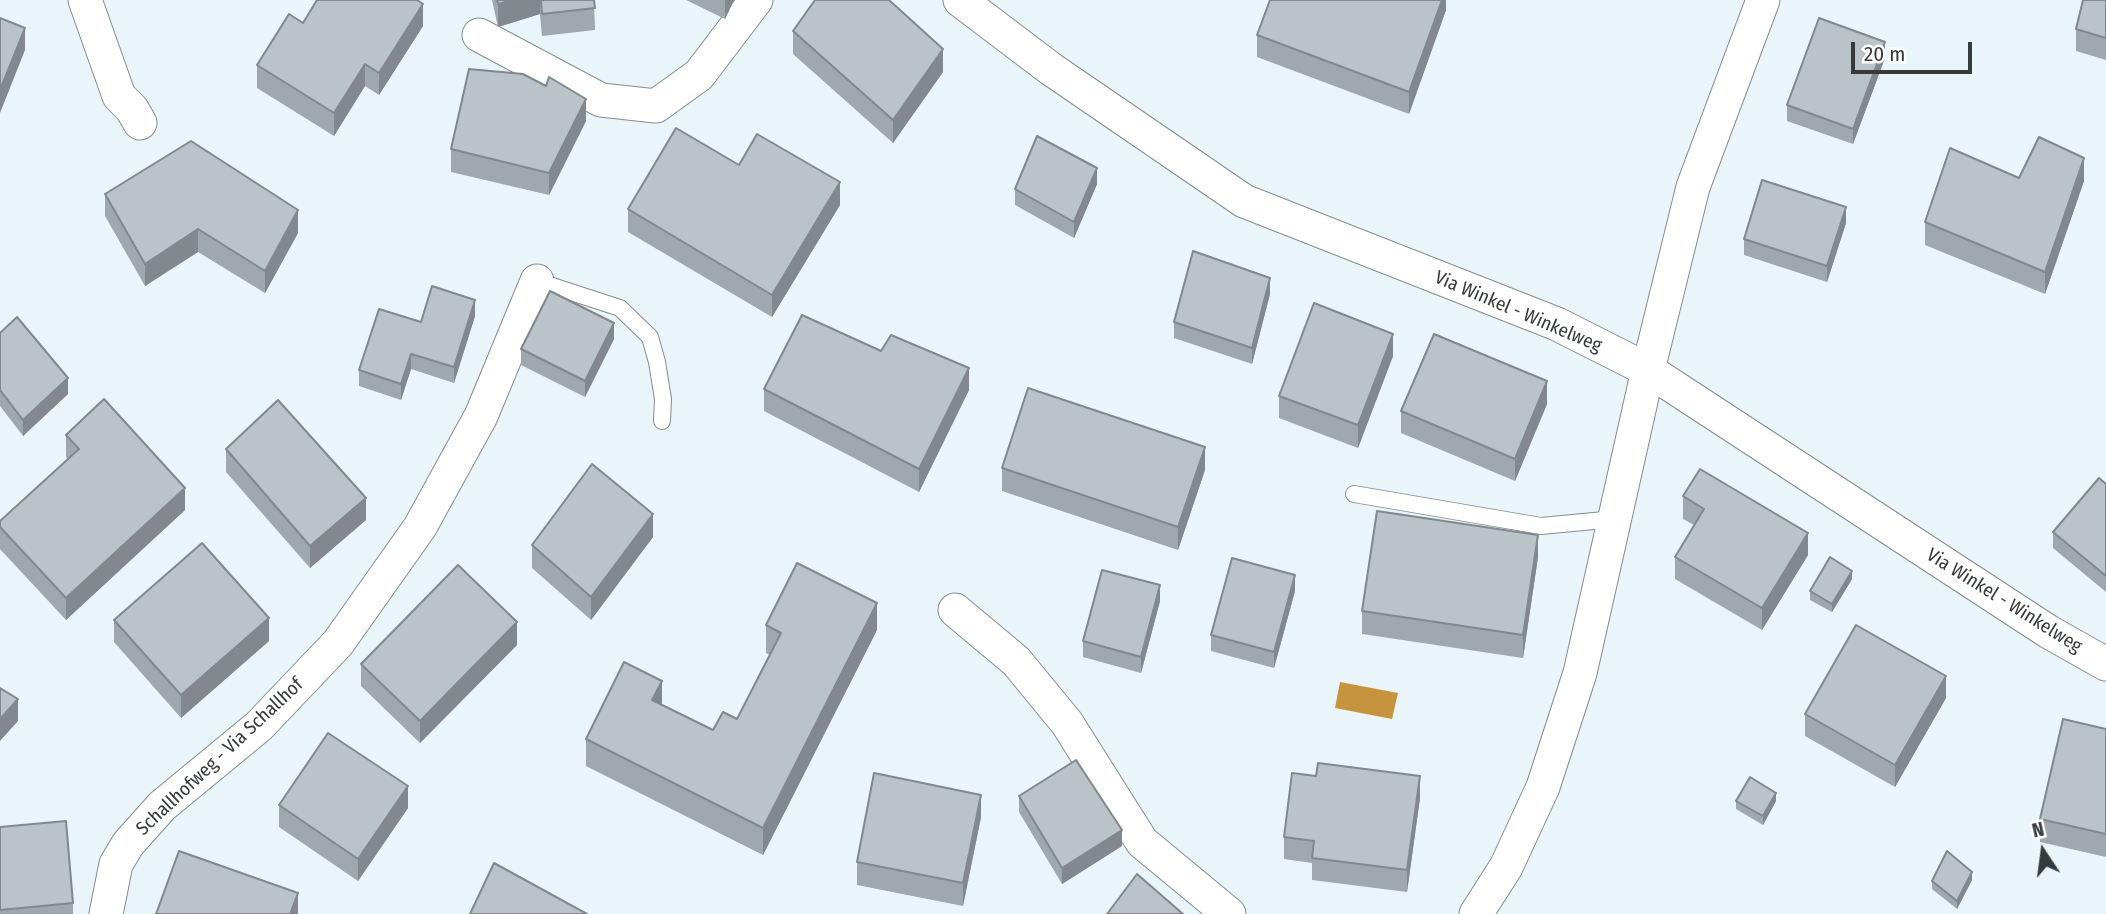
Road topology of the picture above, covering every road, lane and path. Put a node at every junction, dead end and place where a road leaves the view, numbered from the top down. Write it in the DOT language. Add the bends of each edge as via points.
graph roads {
  1 [pos="85,0"];
  2 [pos="757,0"];
  3 [pos="960,0"];
  4 [pos="1763,0"];
  5 [pos="478,35"];
  6 [pos="140,123"];
  7 [pos="537,281"];
  8 [pos="1648,370"];
  9 [pos="662,421"];
  10 [pos="1354,494"];
  11 [pos="1615,519"];
  12 [pos="955,610"];
  13 [pos="2106,664"];
  14 [pos="106,914"];
  15 [pos="1229,914"];
  16 [pos="1476,914"];
  1 -- 6 [label="street" via="119,96"];
  2 -- 5 [label="street" via="699,75 656,106 601,100"];
  3 -- 8 [label="street, Via Winkel - Winkelweg" via="1051,69 1244,201 1557,324"];
  4 -- 8 [label="street" via="1693,187"];
  7 -- 9 [label="lane" via="620,308 650,337 663,400"];
  7 -- 14 [label="street, Schallhofweg - Via Schallhof" via="481,416 420,527 338,643 258,726 162,806 128,844 116,864"];
  8 -- 11 [label="street"];
  8 -- 13 [label="street, Via Winkel - Winkelweg" via="2049,632"];
  10 -- 11 [label="lane" via="1541,526"];
  11 -- 16 [label="street" via="1580,673 1543,787 1506,867"];
  12 -- 15 [label="street" via="1016,661 1067,723 1142,842"];
}
